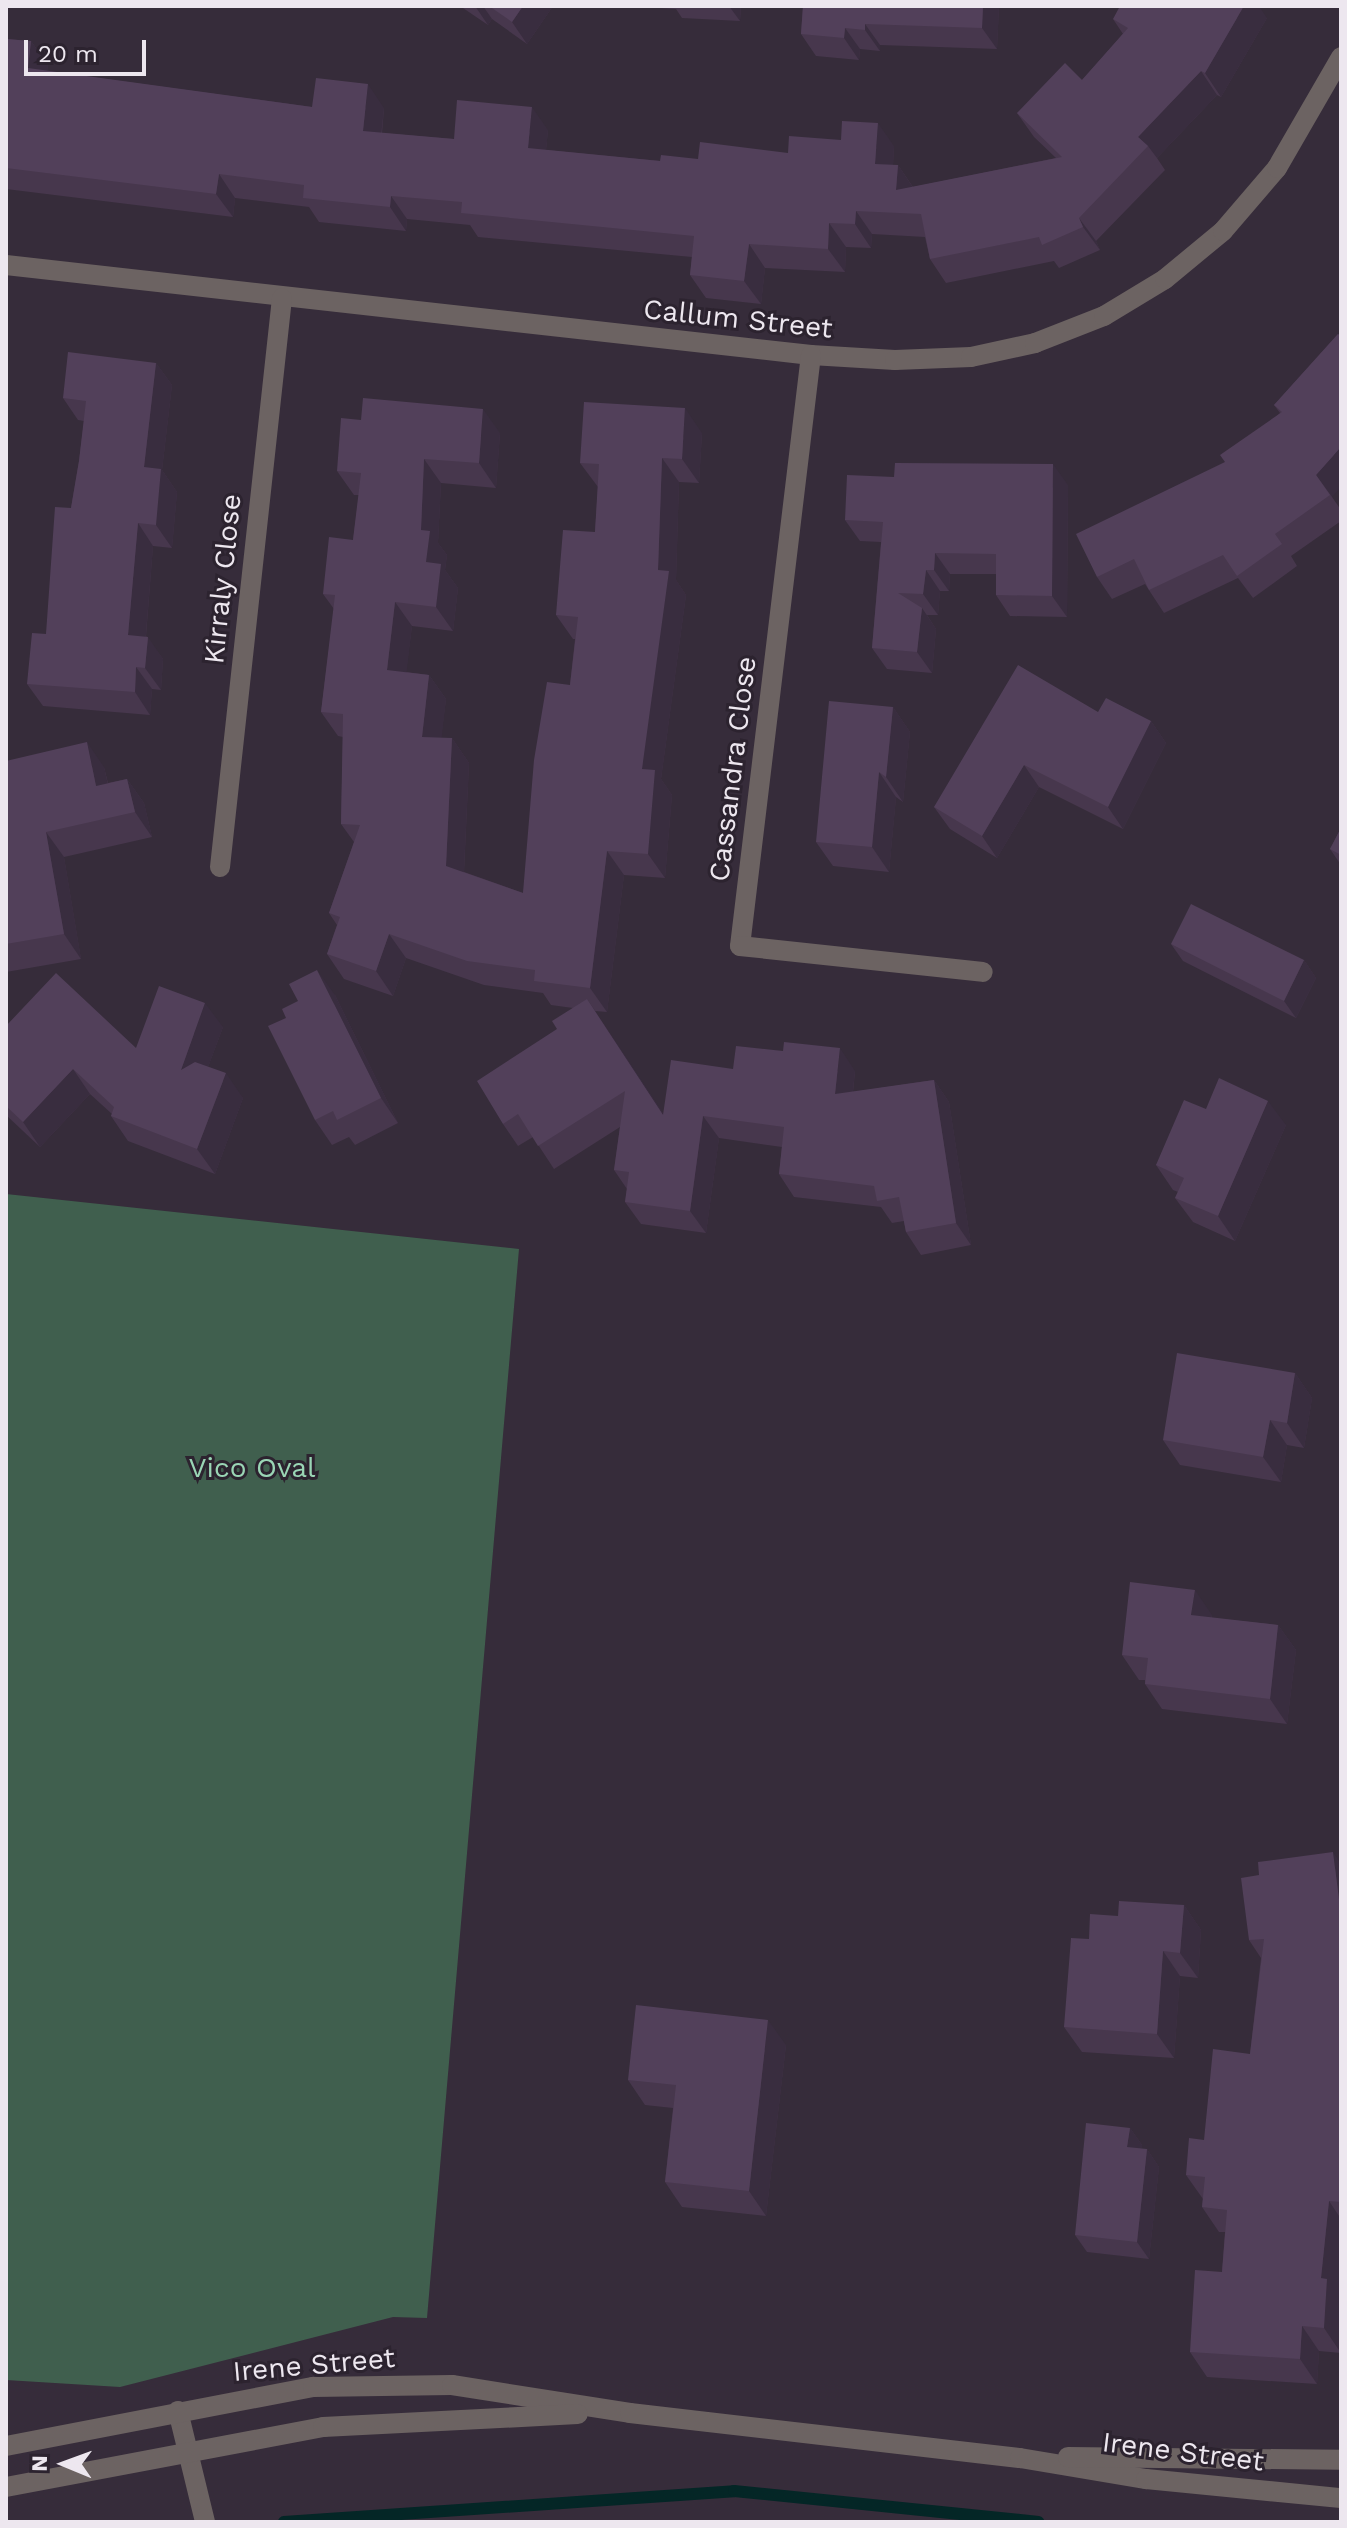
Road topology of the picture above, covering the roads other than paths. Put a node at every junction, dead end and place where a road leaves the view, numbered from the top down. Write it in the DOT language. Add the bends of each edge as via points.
graph roads {
  1 [pos="1341,57"];
  2 [pos="6,265"];
  3 [pos="282,298"];
  4 [pos="811,355"];
  5 [pos="220,867"];
  6 [pos="983,972"];
  7 [pos="178,2411"];
  8 [pos="630,2413"];
  9 [pos="6,2446"];
  10 [pos="187,2450"];
  11 [pos="1020,2458"];
  12 [pos="1341,2460"];
  13 [pos="6,2487"];
  14 [pos="1341,2498"];
  15 [pos="205,2522"];
  1 -- 4 [label="street, Callum Street" via="1277,168 1223,231 1165,279 1104,316 1035,343 971,357"];
  2 -- 3 [label="street, Callum Street"];
  3 -- 4 [label="street, Callum Street"];
  3 -- 5 [label="street, Kirraly Close"];
  4 -- 6 [label="street, Cassandra Close" via="740,946"];
  7 -- 8 [label="street, Irene Street" via="313,2387 393,2384 452,2385"];
  7 -- 9 [label="street, Irene Street"];
  7 -- 10 [label="street"];
  8 -- 10 [label="street, Irene Street" via="387,2420"];
  8 -- 11 [label="street, Irene Street"];
  10 -- 13 [label="street, Irene Street"];
  10 -- 15 [label="street"];
  11 -- 12 [label="street, Irene Street" via="1142,2454"];
  11 -- 14 [label="street, Irene Street" via="1146,2479"];
}
